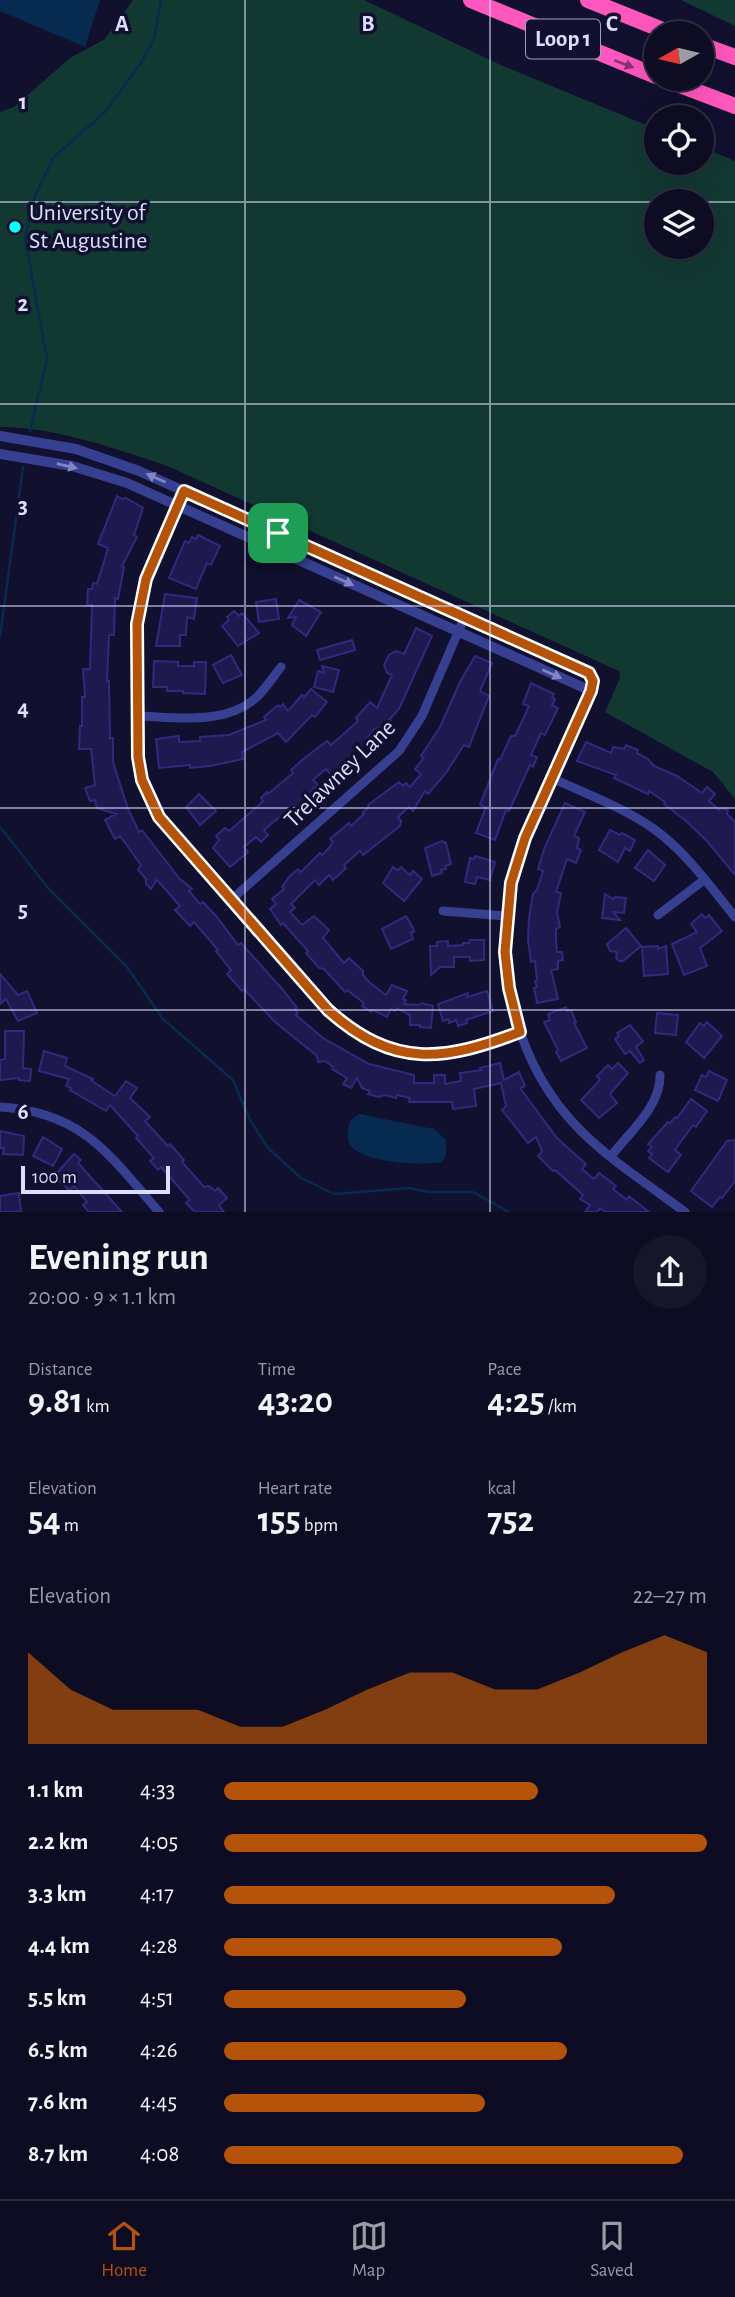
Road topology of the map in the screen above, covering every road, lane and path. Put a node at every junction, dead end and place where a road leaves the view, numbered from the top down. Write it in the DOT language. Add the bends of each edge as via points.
graph roads {
  1 [pos="471,0"];
  2 [pos="588,0"];
  3 [pos="644,23"];
  4 [pos="714,49"];
  5 [pos="735,57"];
  6 [pos="644,71"];
  7 [pos="696,91"];
  8 [pos="735,106"];
  9 [pos="0,436"];
  10 [pos="0,454"];
  11 [pos="184,491"];
  12 [pos="177,507"];
  13 [pos="465,616"];
  14 [pos="458,632"];
  15 [pos="281,667"];
  16 [pos="591,691"];
  17 [pos="136,716"];
  18 [pos="552,778"];
  19 [pos="704,880"];
  20 [pos="231,900"];
  21 [pos="443,911"];
  22 [pos="658,915"];
  23 [pos="506,916"];
  24 [pos="735,916"];
  25 [pos="520,1032"];
  26 [pos="660,1075"];
  27 [pos="0,1107"];
  28 [pos="611,1156"];
  29 [pos="159,1212"];
  30 [pos="685,1212"];
  1 -- 6 [label="highway, Loop 1, one-way"];
  2 -- 3 [label="highway, Loop 1"];
  4 -- 5 [label="highway"];
  7 -- 8 [label="highway"];
  11 -- 9 [label="street, one-way" via="76,449"];
  10 -- 12 [label="street, one-way" via="94,472"];
  11 -- 12 [label="street"];
  11 -- 13 [label="street"];
  12 -- 14 [label="street, one-way"];
  12 -- 17 [label="street" via="140,599"];
  13 -- 14 [label="street, Trelawney Lane"];
  13 -- 16 [label="street" via="587,671 593,681"];
  14 -- 16 [label="street, one-way"];
  14 -- 20 [label="street, Trelawney Lane" via="422,716 399,751"];
  15 -- 17 [label="street" via="257,696 228,713 206,718"];
  16 -- 18 [label="street"];
  17 -- 20 [label="street" via="139,769 153,806"];
  18 -- 19 [label="street" via="642,820 684,855"];
  18 -- 23 [label="street" via="518,856"];
  19 -- 22 [label="street"];
  19 -- 24 [label="street"];
  20 -- 25 [label="street" via="328,1010 376,1043 407,1053 440,1055 468,1051"];
  21 -- 23 [label="street"];
  23 -- 25 [label="street" via="507,971"];
  25 -- 28 [label="street" via="555,1100"];
  26 -- 28 [label="street" via="656,1100"];
  27 -- 29 [label="street" via="58,1118 91,1138"];
  28 -- 30 [label="street"];
}
